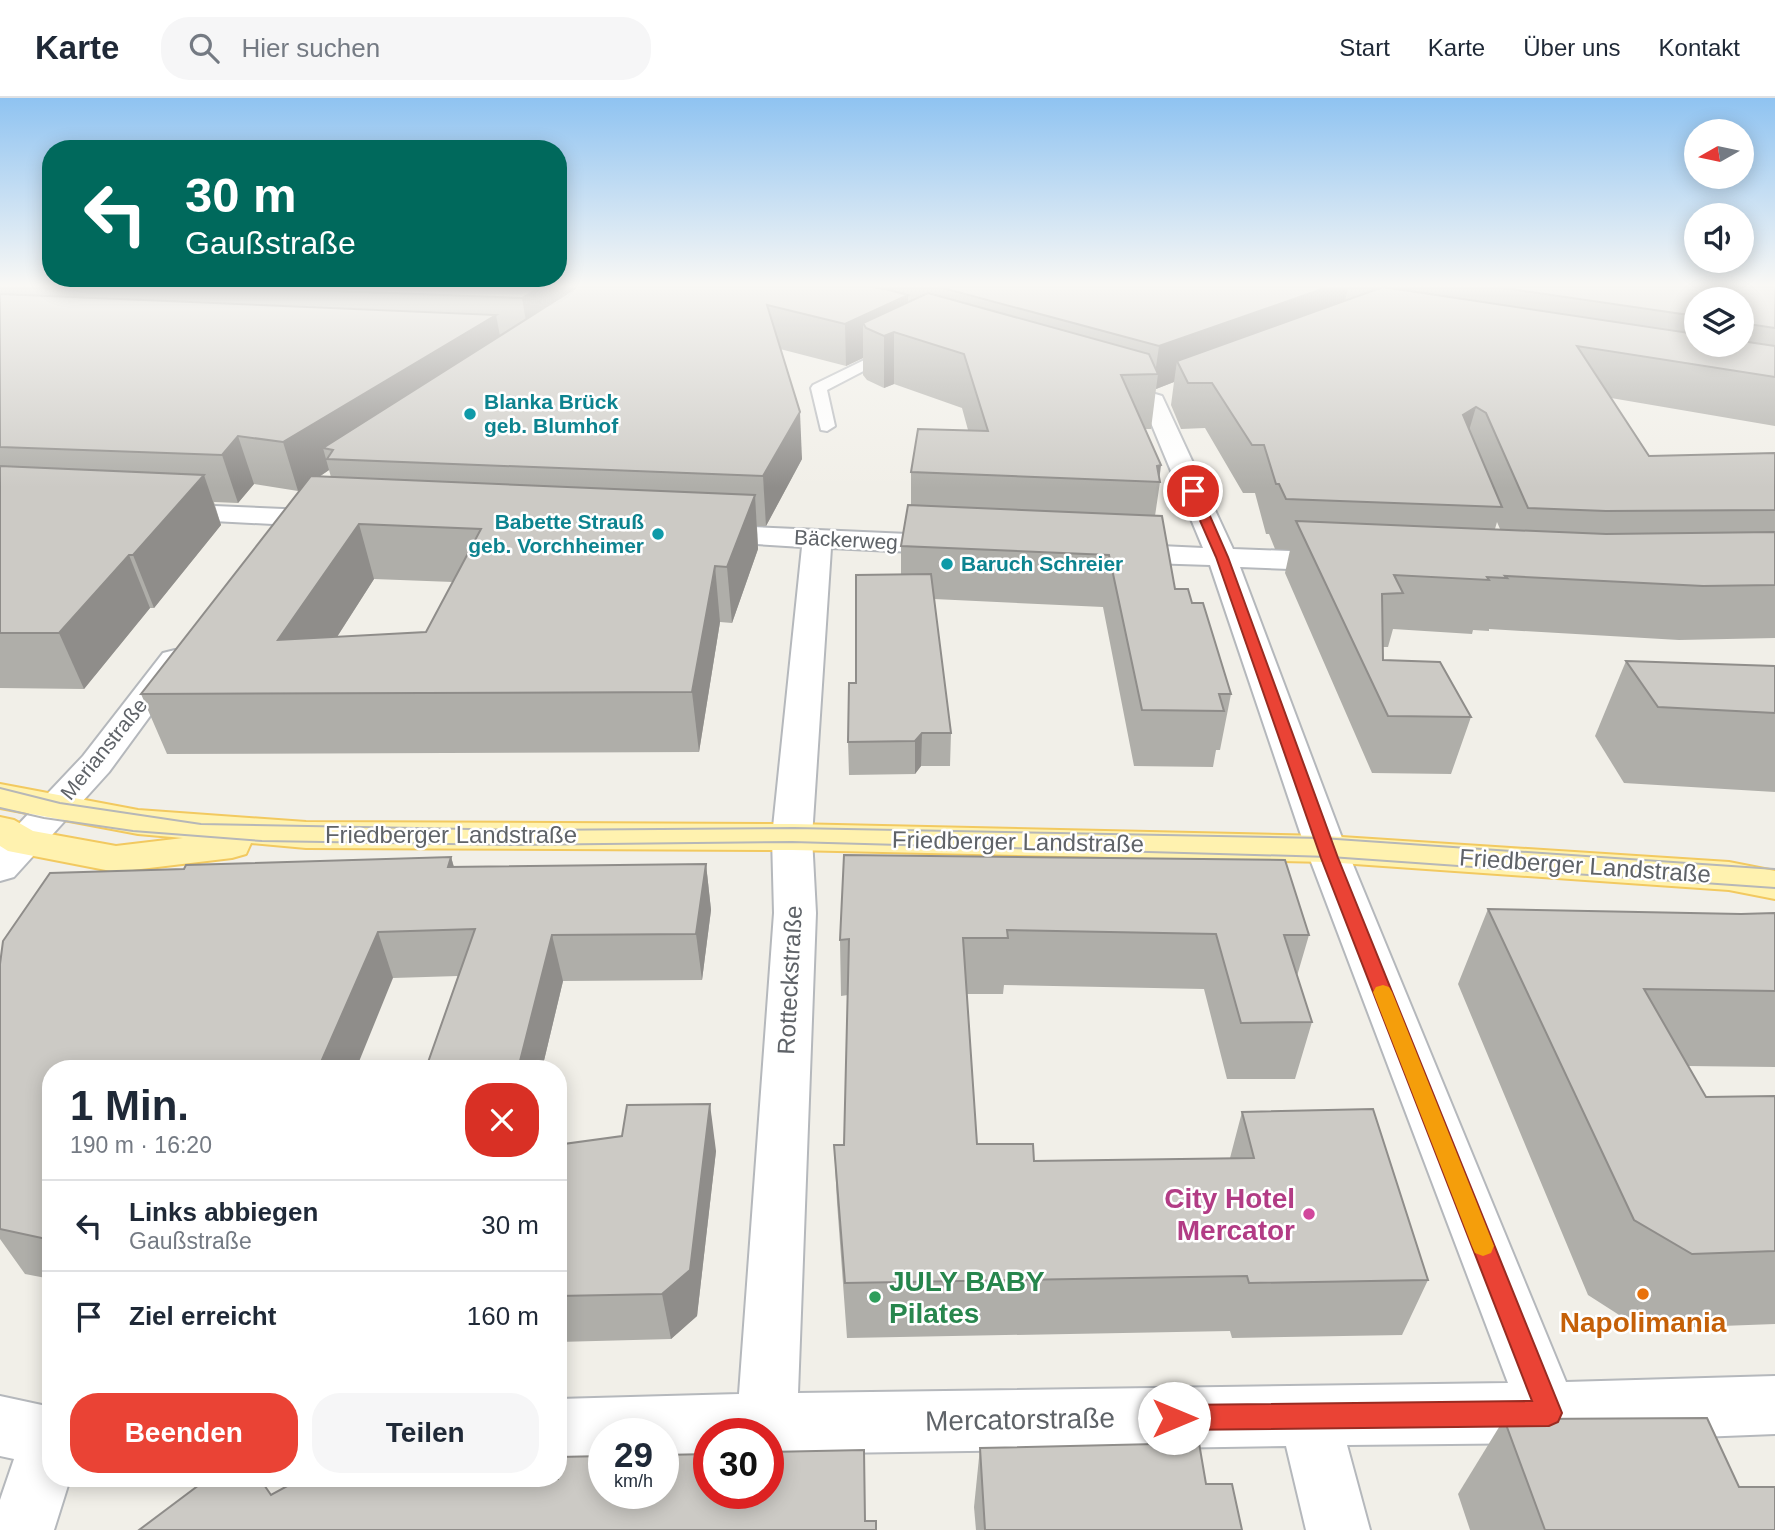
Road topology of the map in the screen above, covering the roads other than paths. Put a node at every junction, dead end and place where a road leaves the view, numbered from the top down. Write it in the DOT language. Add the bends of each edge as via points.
graph roads {
  1 [pos="887,354"];
  2 [pos="1088,381"];
  3 [pos="1180,392"];
  4 [pos="1154,401"];
  5 [pos="827,426"];
  6 [pos="301,507"];
  7 [pos="138,510"];
  8 [pos="359,520"];
  9 [pos="678,533"];
  10 [pos="817,539"];
  11 [pos="985,547"];
  12 [pos="259,551"];
  13 [pos="1096,552"];
  14 [pos="1222,557"];
  15 [pos="1362,563"];
  16 [pos="191,639"];
  17 [pos="0,796"];
  18 [pos="54,808"];
  19 [pos="306,835"];
  20 [pos="792,837"];
  21 [pos="7,846"];
  22 [pos="1326,849"];
  23 [pos="1775,873"];
  24 [pos="1729,876"];
  25 [pos="1775,885"];
  26 [pos="1775,1405"];
  27 [pos="1549,1413"];
  28 [pos="1309,1416"];
  29 [pos="767,1418"];
  30 [pos="784,1422"];
  31 [pos="693,1424"];
  32 [pos="0,1426"];
  33 [pos="567,1429"];
  34 [pos="42,1436"];
  35 [pos="42,1468"];
  36 [pos="23,1530"];
  37 [pos="1338,1530"];
  1 -- 5 [label="lane" via="819,388"];
  2 -- 4 [label="street"];
  3 -- 4 [label="street"];
  4 -- 14 [label="street"];
  6 -- 7 [label="street"];
  6 -- 8 [label="street"];
  6 -- 12 [label="street"];
  9 -- 10 [label="street, Bäckerweg"];
  10 -- 11 [label="street, Bäckerweg"];
  10 -- 20 [label="street, Rotteckstraße"];
  13 -- 14 [label="street"];
  14 -- 15 [label="street"];
  14 -- 22 [label="street"];
  16 -- 18 [label="street, Merianstraße" via="96,764"];
  17 -- 18 [label="main road, Friedberger Landstraße"];
  18 -- 19 [label="main road, Friedberger Landstraße" via="138,822"];
  18 -- 21 [label="street, Merianstraße"];
  19 -- 20 [label="main road, Friedberger Landstraße"];
  19 -- 21 [label="main road, Friedberger Landstraße" via="116,859"];
  20 -- 22 [label="main road, Friedberger Landstraße"];
  20 -- 29 [label="street, Rotteckstraße" via="795,913"];
  22 -- 24 [label="main road, Friedberger Landstraße"];
  22 -- 27 [label="street"];
  23 -- 24 [label="main road, Friedberger Landstraße"];
  24 -- 25 [label="main road, Friedberger Landstraße"];
  26 -- 27 [label="street, Mercatorstraße"];
  27 -- 28 [label="street, Mercatorstraße"];
  28 -- 30 [label="street, Mercatorstraße"];
  28 -- 37 [label="street"];
  31 -- 33 [label="street, Mercatorstraße"];
  32 -- 34 [label="street"];
  35 -- 36 [label="street"];
}
